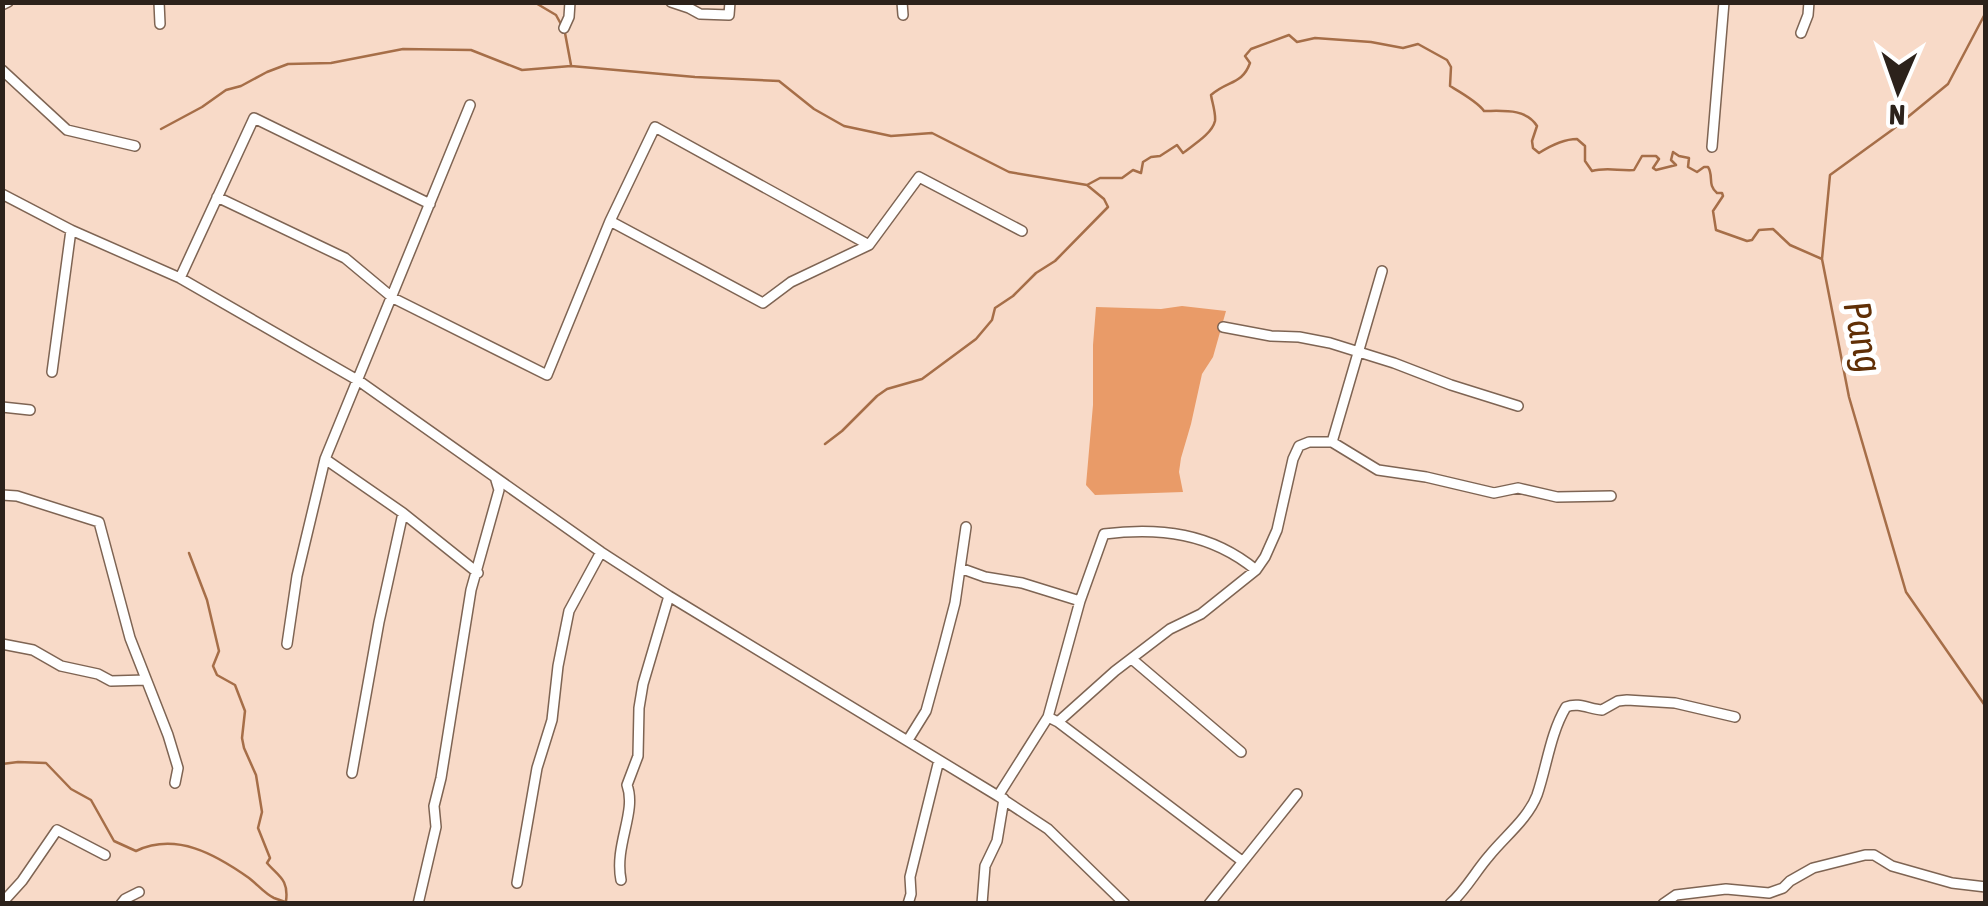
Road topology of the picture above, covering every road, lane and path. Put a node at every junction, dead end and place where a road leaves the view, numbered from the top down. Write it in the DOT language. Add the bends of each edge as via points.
graph roads {
  1 [pos="159,2"];
  2 [pos="570,2"];
  3 [pos="670,2"];
  4 [pos="730,2"];
  5 [pos="902,2"];
  6 [pos="1724,2"];
  7 [pos="1810,2"];
  8 [pos="904,14"];
  9 [pos="160,24"];
  10 [pos="564,28"];
  11 [pos="1802,32"];
  12 [pos="2,70"];
  13 [pos="470,106"];
  14 [pos="135,146"];
  15 [pos="1712,147"];
  16 [pos="2,194"];
  17 [pos="217,197"];
  18 [pos="430,204"];
  19 [pos="610,222"];
  20 [pos="71,230"];
  21 [pos="1022,231"];
  22 [pos="869,244"];
  23 [pos="1382,271"];
  24 [pos="180,278"];
  25 [pos="393,298"];
  26 [pos="1224,328"];
  27 [pos="1358,353"];
  28 [pos="52,372"];
  29 [pos="358,381"];
  30 [pos="2,406"];
  31 [pos="1518,406"];
  32 [pos="30,410"];
  33 [pos="1332,442"];
  34 [pos="325,460"];
  35 [pos="496,480"];
  36 [pos="2,495"];
  37 [pos="1611,496"];
  38 [pos="404,513"];
  39 [pos="966,528"];
  40 [pos="601,552"];
  41 [pos="960,568"];
  42 [pos="1256,570"];
  43 [pos="478,573"];
  44 [pos="669,596"];
  45 [pos="1080,601"];
  46 [pos="2,644"];
  47 [pos="287,644"];
  48 [pos="1133,660"];
  49 [pos="146,680"];
  50 [pos="1735,717"];
  51 [pos="1053,719"];
  52 [pos="908,740"];
  53 [pos="1242,752"];
  54 [pos="939,760"];
  55 [pos="352,773"];
  56 [pos="175,783"];
  57 [pos="1297,794"];
  58 [pos="1001,798"];
  59 [pos="105,856"];
  60 [pos="1242,861"];
  61 [pos="622,880"];
  62 [pos="517,883"];
  63 [pos="1986,887"];
  64 [pos="139,892"];
  65 [pos="2,903"];
  66 [pos="121,904"];
  67 [pos="418,904"];
  68 [pos="908,904"];
  69 [pos="982,904"];
  70 [pos="1125,904"];
  71 [pos="1209,904"];
  72 [pos="1450,904"];
  73 [pos="1663,904"];
  1 -- 9 [label="street"];
  2 -- 10 [label="street"];
  3 -- 4 [label="street" via="729,16"];
  5 -- 8 [label="street"];
  6 -- 15 [label="street"];
  7 -- 11 [label="street"];
  12 -- 14 [label="street" via="67,130"];
  13 -- 18 [label="street"];
  16 -- 20 [label="street"];
  17 -- 18 [label="street" via="254,118"];
  17 -- 24 [label="street"];
  17 -- 25 [label="street" via="345,258"];
  18 -- 25 [label="street"];
  19 -- 22 [label="street" via="763,303"];
  19 -- 22 [label="street" via="655,127"];
  19 -- 25 [label="street" via="547,375"];
  20 -- 24 [label="street"];
  20 -- 28 [label="street"];
  21 -- 22 [label="street" via="919,177"];
  23 -- 27 [label="street"];
  24 -- 29 [label="street"];
  25 -- 29 [label="street"];
  26 -- 27 [label="street"];
  27 -- 31 [label="street"];
  27 -- 33 [label="street"];
  29 -- 34 [label="street"];
  29 -- 35 [label="street"];
  30 -- 32 [label="street"];
  33 -- 37 [label="street" via="1378,470 1494,493 1518,488 1557,498"];
  33 -- 42 [label="street" via="1299,446 1277,530"];
  34 -- 38 [label="street"];
  34 -- 47 [label="street"];
  35 -- 40 [label="street"];
  35 -- 43 [label="street"];
  36 -- 49 [label="street" via="99,522"];
  38 -- 43 [label="street"];
  38 -- 55 [label="street"];
  39 -- 41 [label="street"];
  40 -- 44 [label="street"];
  40 -- 62 [label="street" via="569,611"];
  41 -- 45 [label="street"];
  41 -- 52 [label="street" via="926,711"];
  42 -- 45 [label="street" via="1235,553 1190,537 1104,534"];
  42 -- 48 [label="street"];
  43 -- 67 [label="street"];
  44 -- 52 [label="street"];
  44 -- 61 [label="street" via="639,708 638,756 627,785 632,798 618,866"];
  45 -- 51 [label="street"];
  46 -- 49 [label="street" via="112,681"];
  48 -- 51 [label="street"];
  48 -- 53 [label="street"];
  49 -- 56 [label="street" via="178,768"];
  50 -- 72 [label="street" via="1627,700 1602,710 1566,707 1536,799"];
  51 -- 58 [label="street"];
  51 -- 60 [label="street"];
  52 -- 54 [label="street"];
  54 -- 58 [label="street"];
  54 -- 68 [label="street"];
  57 -- 60 [label="street"];
  58 -- 69 [label="street"];
  58 -- 70 [label="street" via="1048,829"];
  59 -- 65 [label="street" via="58,830"];
  60 -- 71 [label="street"];
  63 -- 73 [label="street" via="1865,855 1813,868 1769,893 1726,889 1676,895"];
  64 -- 66 [label="street"];
}
